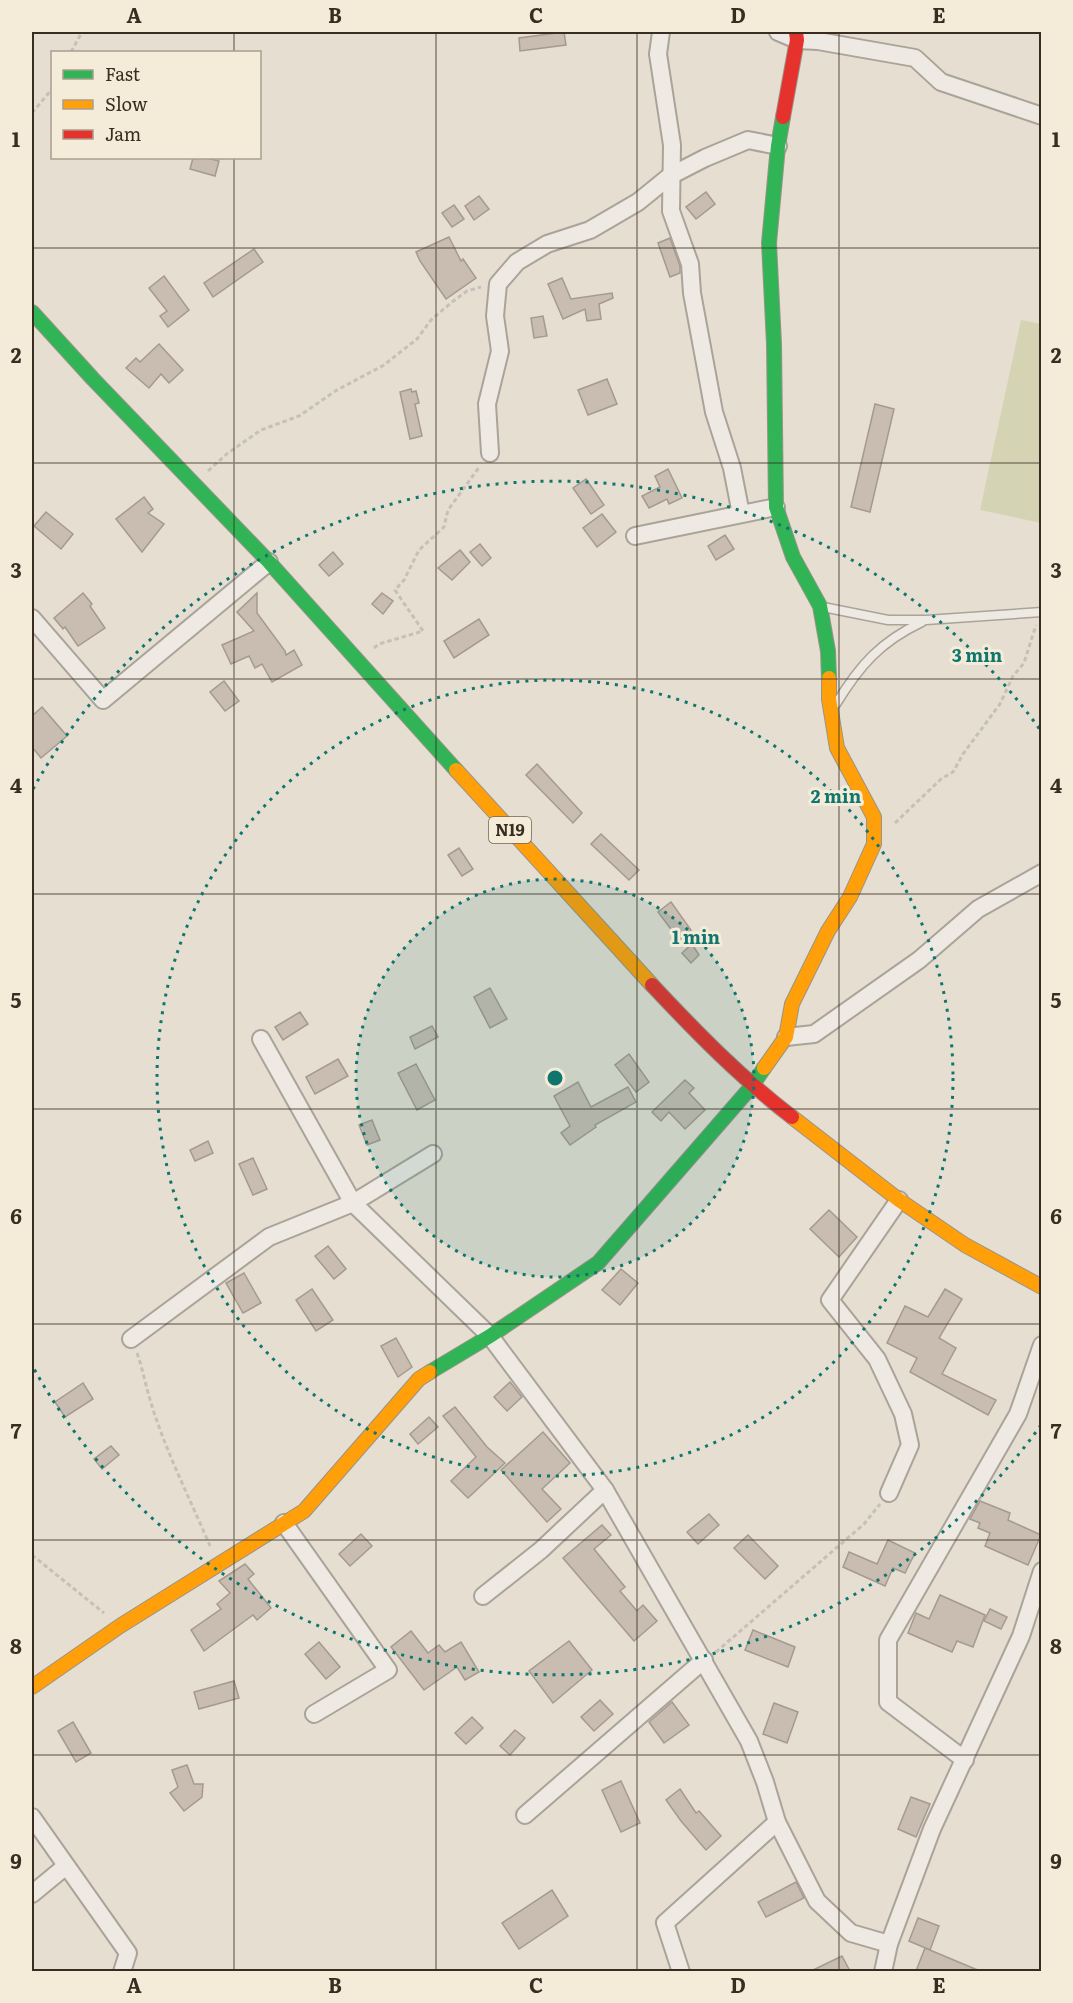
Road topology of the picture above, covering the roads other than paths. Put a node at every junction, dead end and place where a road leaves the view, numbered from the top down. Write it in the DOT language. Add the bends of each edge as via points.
graph roads {
  1 [pos="662,32"];
  2 [pos="778,32"];
  3 [pos="796,36"];
  4 [pos="1041,116"];
  5 [pos="778,146"];
  6 [pos="670,176"];
  7 [pos="32,312"];
  8 [pos="490,453"];
  9 [pos="776,507"];
  10 [pos="741,514"];
  11 [pos="635,536"];
  12 [pos="269,562"];
  13 [pos="820,606"];
  14 [pos="1041,612"];
  15 [pos="32,618"];
  16 [pos="926,620"];
  17 [pos="833,720"];
  18 [pos="1041,873"];
  19 [pos="786,1037"];
  20 [pos="261,1039"];
  21 [pos="752,1086"];
  22 [pos="433,1154"];
  23 [pos="899,1200"];
  24 [pos="353,1203"];
  25 [pos="1041,1287"];
  26 [pos="490,1336"];
  27 [pos="131,1339"];
  28 [pos="1041,1345"];
  29 [pos="605,1490"];
  30 [pos="889,1493"];
  31 [pos="284,1523"];
  32 [pos="1041,1571"];
  33 [pos="483,1596"];
  34 [pos="704,1660"];
  35 [pos="32,1688"];
  36 [pos="314,1714"];
  37 [pos="965,1760"];
  38 [pos="525,1815"];
  39 [pos="32,1817"];
  40 [pos="777,1822"];
  41 [pos="66,1866"];
  42 [pos="32,1894"];
  43 [pos="889,1944"];
  44 [pos="122,1971"];
  45 [pos="681,1971"];
  46 [pos="883,1971"];
  1 -- 6 [label="street" via="658,54 672,145"];
  2 -- 3 [label="street"];
  3 -- 4 [label="street" via="915,58 941,82"];
  3 -- 5 [label="street"];
  5 -- 6 [label="street" via="748,140"];
  5 -- 9 [label="street" via="769,243"];
  6 -- 8 [label="street" via="638,202 590,230 547,244 517,262 498,284 495,316 500,351 488,404"];
  6 -- 10 [label="street" via="671,211 690,264 714,412 732,468"];
  7 -- 12 [label="street, N19"];
  9 -- 10 [label="street"];
  9 -- 13 [label="street" via="793,557"];
  10 -- 11 [label="street"];
  12 -- 15 [label="street" via="103,700"];
  12 -- 21 [label="street, N19" via="657,993"];
  13 -- 16 [label="lane" via="888,620"];
  13 -- 17 [label="street"];
  14 -- 16 [label="lane"];
  16 -- 17 [label="lane" via="878,648 835,705"];
  17 -- 19 [label="street" via="837,748 874,817 874,843 850,897 828,931 792,1004"];
  18 -- 19 [label="street" via="978,909 919,960 814,1034"];
  19 -- 21 [label="street"];
  20 -- 24 [label="street"];
  21 -- 23 [label="street, N19"];
  21 -- 26 [label="street" via="598,1263"];
  22 -- 24 [label="street"];
  23 -- 25 [label="street, N19" via="965,1245"];
  23 -- 30 [label="street" via="830,1300 877,1359 903,1414 910,1445"];
  24 -- 26 [label="street"];
  24 -- 27 [label="street" via="268,1237"];
  26 -- 29 [label="street"];
  26 -- 31 [label="street" via="419,1379 304,1511"];
  28 -- 37 [label="street" via="1018,1414 888,1640 888,1702"];
  29 -- 33 [label="street" via="541,1550"];
  29 -- 34 [label="street"];
  31 -- 35 [label="street" via="120,1626"];
  31 -- 36 [label="street" via="388,1670"];
  32 -- 37 [label="street" via="1021,1636"];
  34 -- 38 [label="street"];
  34 -- 40 [label="street" via="749,1741"];
  37 -- 43 [label="street" via="932,1829"];
  39 -- 41 [label="street"];
  40 -- 43 [label="street" via="817,1901 851,1933"];
  40 -- 45 [label="street" via="665,1923"];
  41 -- 42 [label="street"];
  41 -- 44 [label="street" via="128,1953"];
  43 -- 46 [label="street"];
}
